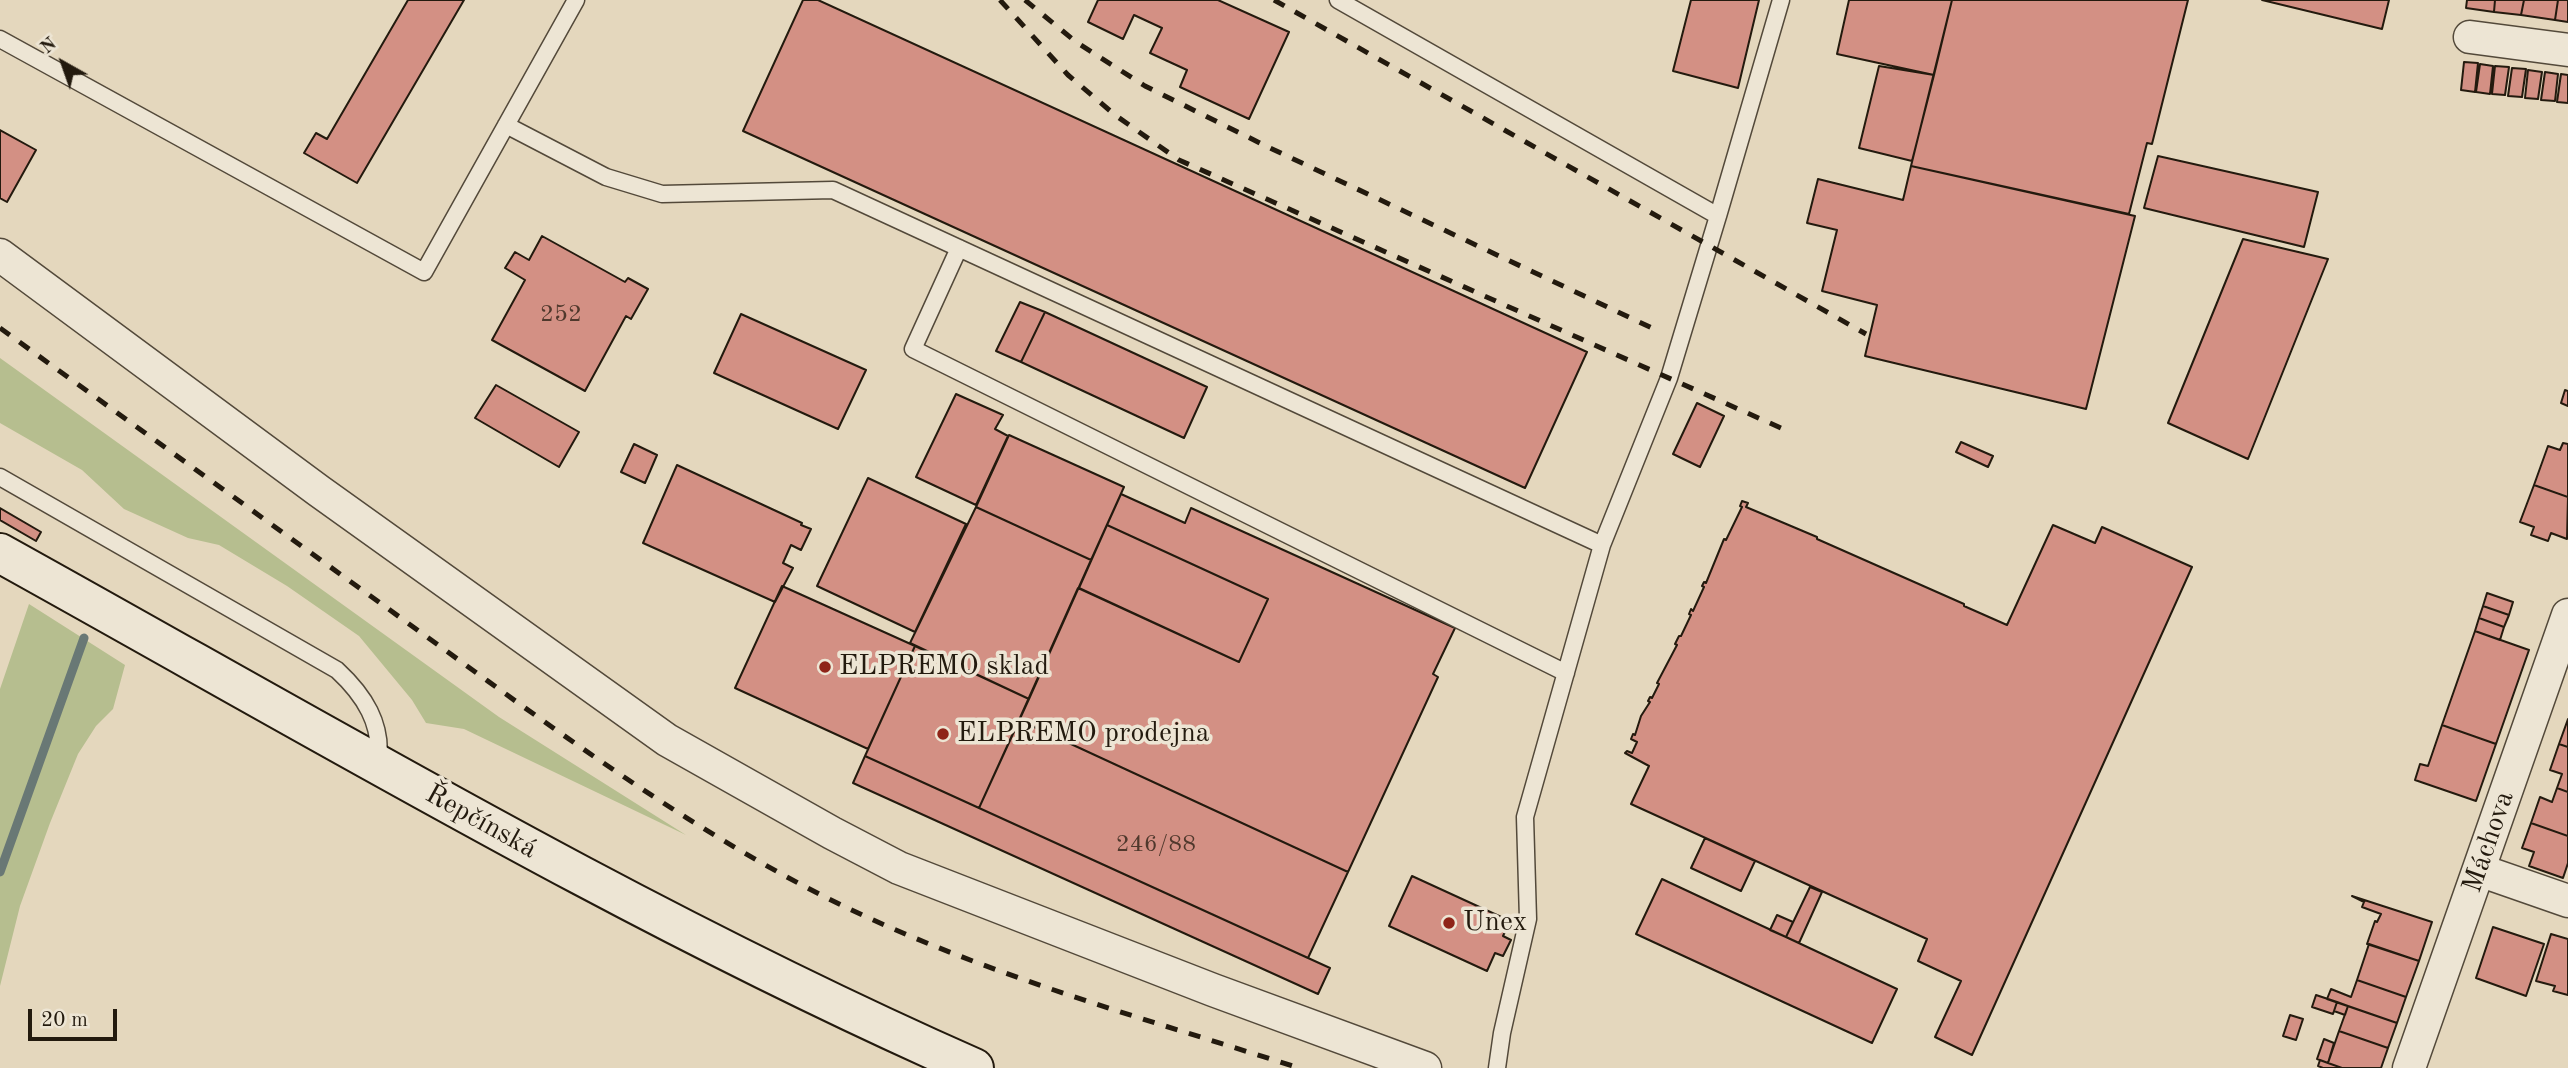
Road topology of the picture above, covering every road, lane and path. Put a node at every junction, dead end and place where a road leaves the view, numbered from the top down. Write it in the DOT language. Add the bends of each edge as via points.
graph roads {
  1 [pos="576,0"];
  2 [pos="1338,0"];
  3 [pos="1781,0"];
  4 [pos="2470,37"];
  5 [pos="0,39"];
  6 [pos="2568,50"];
  7 [pos="506,125"];
  8 [pos="1718,216"];
  9 [pos="960,248"];
  10 [pos="0,255"];
  11 [pos="0,477"];
  12 [pos="1602,545"];
  13 [pos="0,553"];
  14 [pos="2568,615"];
  15 [pos="1566,673"];
  16 [pos="378,765"];
  17 [pos="2479,870"];
  18 [pos="2568,901"];
  19 [pos="956,1064"];
  20 [pos="1426,1068"];
  21 [pos="1497,1068"];
  22 [pos="2409,1068"];
  1 -- 7 [label="lane"];
  2 -- 8 [label="lane"];
  3 -- 8 [label="lane"];
  4 -- 6 [label="street"];
  5 -- 7 [label="lane" via="424,272"];
  7 -- 9 [label="lane" via="606,177 662,194 833,190"];
  8 -- 12 [label="lane" via="1669,379"];
  9 -- 12 [label="lane"];
  9 -- 15 [label="lane" via="913,349"];
  10 -- 20 [label="street" via="667,740 899,868"];
  11 -- 16 [label="lane" via="337,670 375,720 380,737"];
  12 -- 15 [label="lane"];
  13 -- 16 [label="street, Řepčínská"];
  14 -- 17 [label="street, Máchova"];
  15 -- 21 [label="lane" via="1525,817 1528,919"];
  16 -- 19 [label="street, Řepčínská" via="601,886"];
  17 -- 18 [label="street"];
  17 -- 22 [label="street, Máchova"];
}
